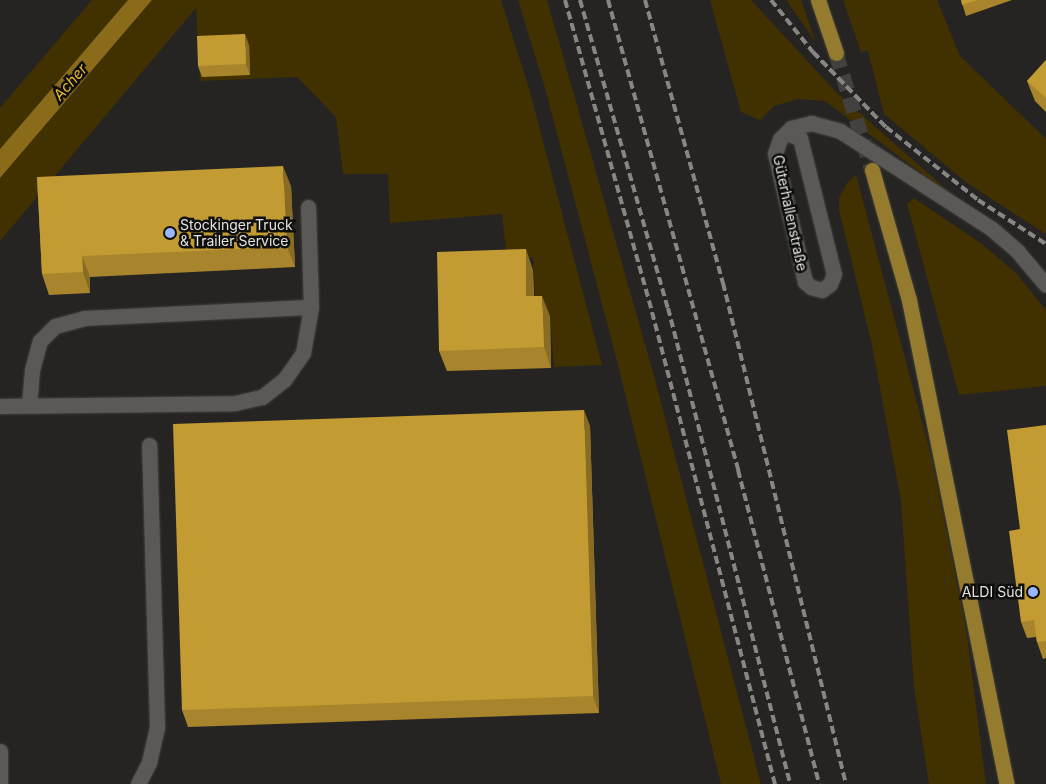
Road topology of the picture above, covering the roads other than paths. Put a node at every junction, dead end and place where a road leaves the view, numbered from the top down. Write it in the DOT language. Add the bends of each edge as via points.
graph roads {
  1 [pos="818,0"];
  2 [pos="836,53"];
  3 [pos="786,133"];
  4 [pos="872,170"];
  5 [pos="308,207"];
  6 [pos="1046,285"];
  7 [pos="312,307"];
  8 [pos="29,405"];
  9 [pos="0,406"];
  10 [pos="150,445"];
  11 [pos="0,751"];
  12 [pos="0,784"];
  13 [pos="138,784"];
  14 [pos="1007,784"];
  1 -- 2 [label="main road"];
  3 -- 3 [label="street, Güterhallenstraße" via="800,138 834,274 830,284 822,290 804,282 776,154 780,139"];
  3 -- 6 [label="street" via="791,128 811,123 840,131 992,230 1018,252"];
  4 -- 14 [label="main road" via="909,300"];
  5 -- 7 [label="street"];
  7 -- 8 [label="street" via="303,353 284,380 262,397 235,403"];
  7 -- 8 [label="street" via="84,318 55,326 40,341 32,370"];
  8 -- 9 [label="street"];
  10 -- 13 [label="street" via="157,726 148,762"];
  11 -- 12 [label="street"];
}
